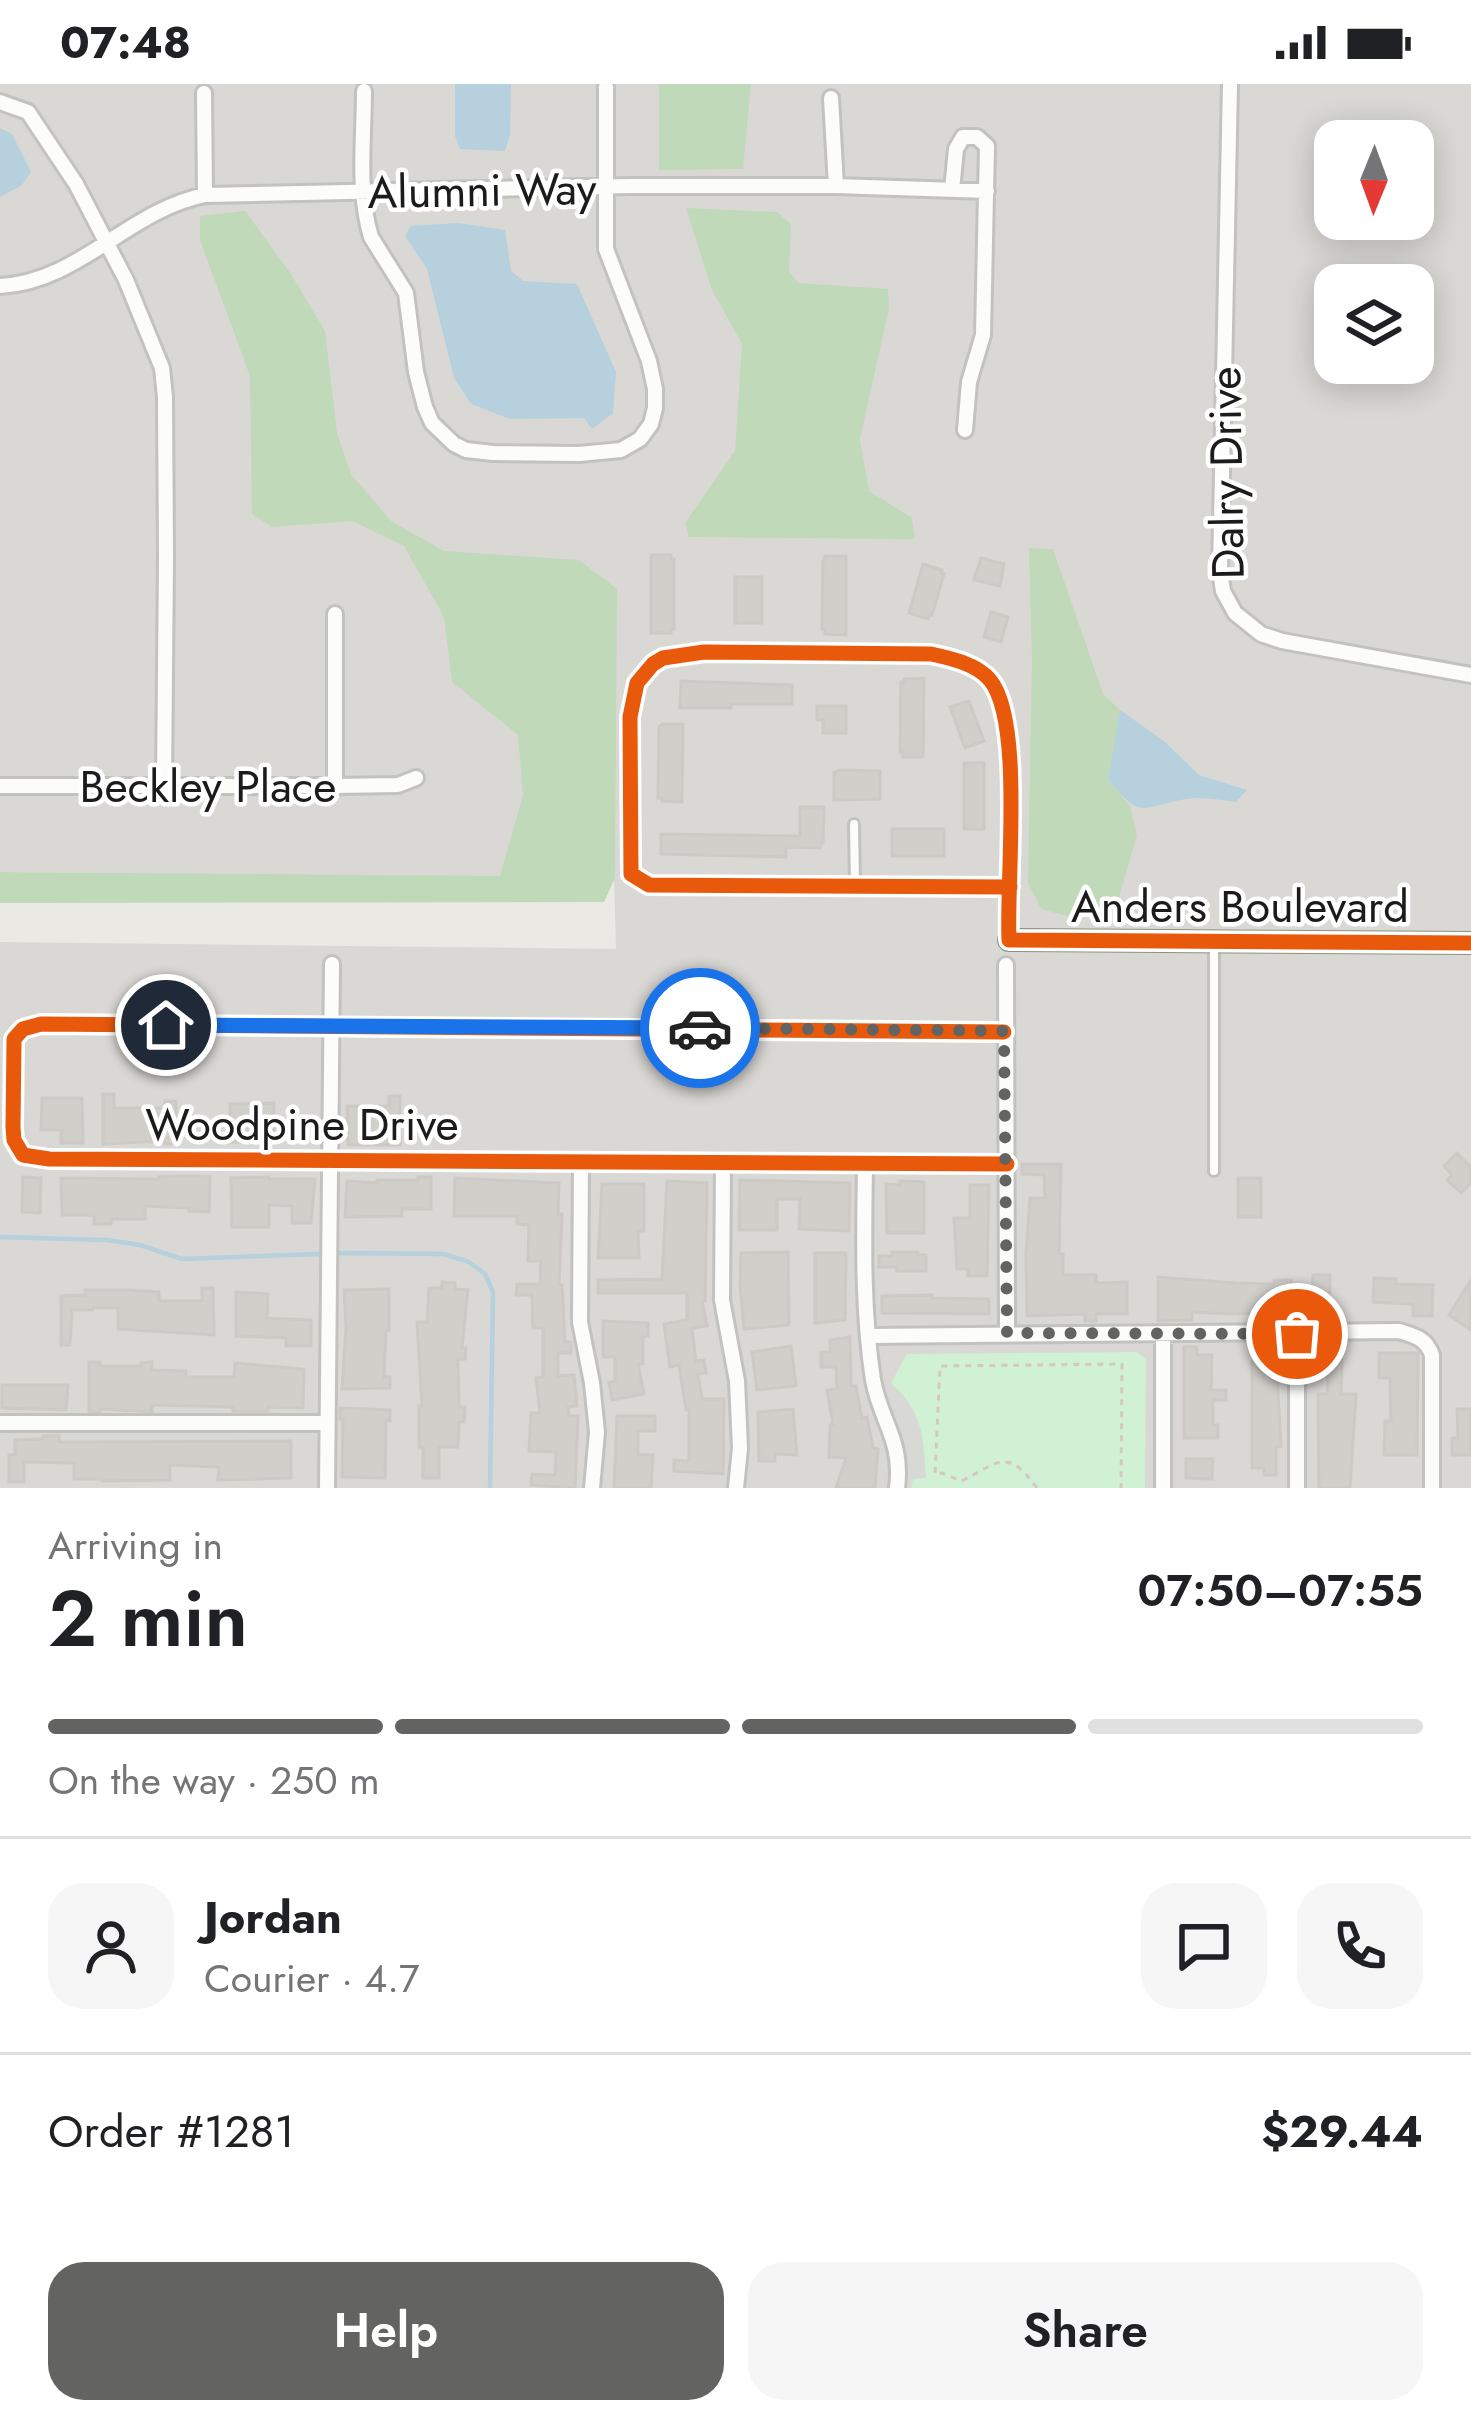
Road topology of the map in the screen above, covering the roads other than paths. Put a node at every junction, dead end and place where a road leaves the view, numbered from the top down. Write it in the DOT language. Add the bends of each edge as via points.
graph roads {
  1 [pos="1230,84"];
  2 [pos="606,86"];
  3 [pos="364,91"];
  4 [pos="204,93"];
  5 [pos="831,98"];
  6 [pos="8,104"];
  7 [pos="607,187"];
  8 [pos="836,187"];
  9 [pos="952,190"];
  10 [pos="987,191"];
  11 [pos="364,192"];
  12 [pos="205,195"];
  13 [pos="106,243"];
  14 [pos="0,286"];
  15 [pos="965,430"];
  16 [pos="334,614"];
  17 [pos="1471,675"];
  18 [pos="416,778"];
  19 [pos="164,784"];
  20 [pos="0,786"];
  21 [pos="335,786"];
  22 [pos="854,824"];
  23 [pos="855,886"];
  24 [pos="1010,887"];
  25 [pos="1009,940"];
  26 [pos="1214,942"];
  27 [pos="1471,943"];
  28 [pos="332,964"];
  29 [pos="1006,965"];
  30 [pos="332,1026"];
  31 [pos="1004,1031"];
  32 [pos="331,1160"];
  33 [pos="580,1162"];
  34 [pos="723,1163"];
  35 [pos="865,1164"];
  36 [pos="1007,1164"];
  37 [pos="1214,1171"];
  38 [pos="1007,1333"];
  39 [pos="1163,1334"];
  40 [pos="1297,1334"];
  41 [pos="868,1336"];
  42 [pos="0,1423"];
  43 [pos="327,1423"];
  44 [pos="1163,1486"];
  45 [pos="327,1488"];
  46 [pos="592,1488"];
  47 [pos="736,1488"];
  48 [pos="897,1488"];
  49 [pos="1298,1488"];
  50 [pos="1432,1488"];
  1 -- 17 [label="street, Dalry Drive" via="1223,591 1261,634"];
  2 -- 7 [label="street"];
  3 -- 11 [label="street"];
  4 -- 12 [label="street"];
  5 -- 8 [label="street"];
  6 -- 13 [label="street" via="28,112 43,132"];
  7 -- 8 [label="street, Alumni Way"];
  7 -- 11 [label="street, Alumni Way"];
  7 -- 11 [label="street" via="606,249 649,361 652,424 621,450 580,454 466,450 432,422 406,293 371,237"];
  8 -- 9 [label="street, Alumni Way"];
  9 -- 10 [label="street, Alumni Way"];
  9 -- 10 [label="street" via="956,149 963,137 977,137 988,146"];
  10 -- 15 [label="street" via="983,334"];
  11 -- 12 [label="street, Alumni Way"];
  12 -- 13 [label="street, Alumni Way" via="155,211"];
  13 -- 14 [label="street, Alumni Way" via="57,272"];
  13 -- 19 [label="street" via="164,382"];
  16 -- 21 [label="street"];
  18 -- 21 [label="street, Beckley Place"];
  19 -- 20 [label="street, Beckley Place"];
  19 -- 21 [label="street, Beckley Place"];
  22 -- 23 [label="lane"];
  23 -- 24 [label="street"];
  23 -- 24 [label="street" via="649,884 631,874 631,717 644,672 663,658 704,652 931,654 983,672 1001,697 1009,729"];
  24 -- 25 [label="street"];
  25 -- 26 [label="street, Anders Boulevard"];
  26 -- 27 [label="street, Anders Boulevard"];
  26 -- 37 [label="lane"];
  28 -- 30 [label="street"];
  29 -- 31 [label="street"];
  30 -- 31 [label="street"];
  30 -- 32 [label="street"];
  30 -- 32 [label="street, Woodpine Drive" via="41,1024 14,1039 14,1139 23,1155"];
  31 -- 36 [label="street"];
  32 -- 33 [label="street, Woodpine Drive"];
  32 -- 43 [label="street"];
  33 -- 34 [label="street, Woodpine Drive"];
  33 -- 46 [label="street" via="580,1322 597,1432"];
  34 -- 35 [label="street, Woodpine Drive"];
  34 -- 47 [label="street" via="722,1300 737,1381"];
  35 -- 36 [label="street, Woodpine Drive"];
  35 -- 41 [label="street"];
  36 -- 38 [label="street"];
  38 -- 39 [label="street"];
  38 -- 41 [label="street"];
  39 -- 40 [label="street"];
  39 -- 44 [label="street"];
  40 -- 49 [label="street"];
  40 -- 50 [label="street" via="1399,1331 1428,1344"];
  41 -- 48 [label="street" via="878,1401 897,1447"];
  42 -- 43 [label="street"];
  43 -- 45 [label="street"];
}
